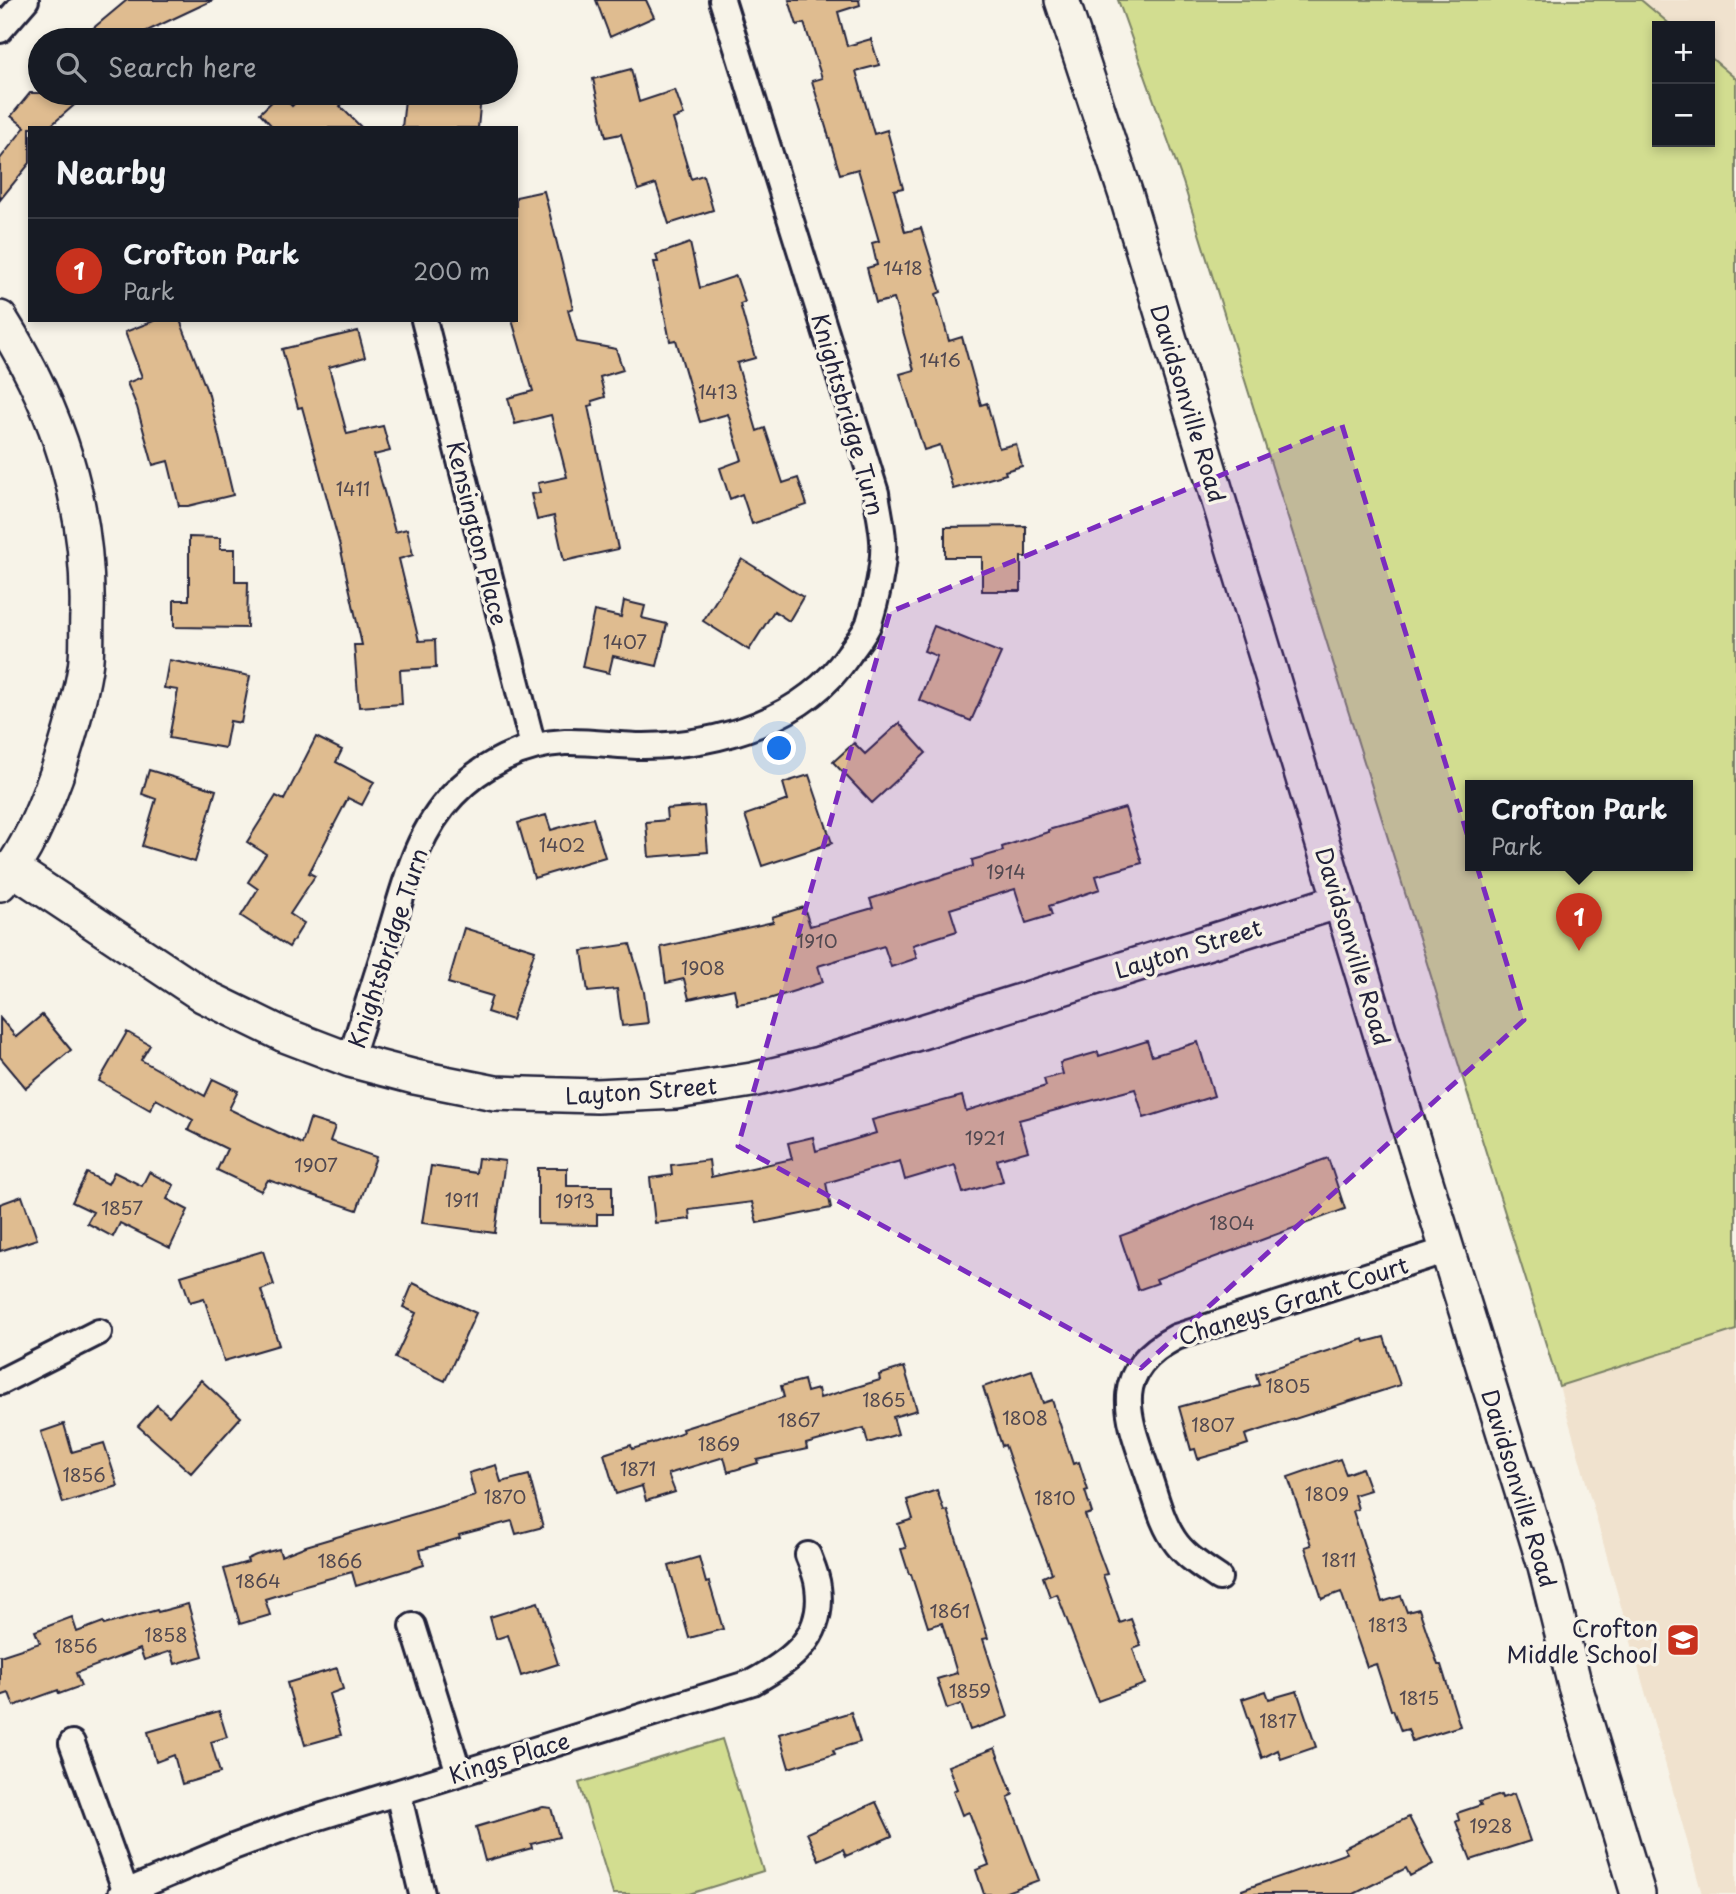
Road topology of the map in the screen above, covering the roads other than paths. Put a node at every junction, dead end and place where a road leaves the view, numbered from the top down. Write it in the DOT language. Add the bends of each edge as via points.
graph roads {
  1 [pos="26,0"];
  2 [pos="722,0"];
  3 [pos="1062,0"];
  4 [pos="0,30"];
  5 [pos="0,318"];
  6 [pos="425,322"];
  7 [pos="533,746"];
  8 [pos="7,876"];
  9 [pos="1340,901"];
  10 [pos="350,1060"];
  11 [pos="1447,1250"];
  12 [pos="99,1332"];
  13 [pos="0,1382"];
  14 [pos="808,1555"];
  15 [pos="1219,1578"];
  16 [pos="413,1626"];
  17 [pos="72,1743"];
  18 [pos="459,1773"];
  19 [pos="398,1793"];
  20 [pos="123,1893"];
  21 [pos="1634,1893"];
  22 [pos="422,1894"];
  1 -- 4 [label="street"];
  2 -- 7 [label="street, Knightsbridge Turn" via="876,493 884,542 868,625 839,669 804,701 759,725 714,738 646,746 565,742"];
  3 -- 9 [label="street, Davidsonville Road" via="1127,198"];
  5 -- 8 [label="street" via="29,365 58,429 78,498 88,577 85,666 69,740 44,809"];
  6 -- 7 [label="street, Kensington Place"];
  7 -- 10 [label="street, Knightsbridge Turn" via="476,776 432,820 415,854"];
  8 -- 10 [label="street, Layton Street" via="204,996"];
  9 -- 10 [label="street, Layton Street" via="819,1064 751,1080 676,1092 597,1097 495,1093"];
  9 -- 11 [label="street, Davidsonville Road"];
  11 -- 15 [label="street, Chaneys Grant Court" via="1176,1337 1154,1348 1140,1362 1128,1394 1129,1413 1163,1520 1177,1544"];
  11 -- 21 [label="street, Davidsonville Road" via="1545,1566"];
  12 -- 13 [label="street"];
  14 -- 18 [label="street, Kings Place" via="818,1587 813,1631 783,1665 753,1682"];
  16 -- 18 [label="street"];
  17 -- 20 [label="street"];
  18 -- 19 [label="street, Kings Place"];
  19 -- 20 [label="street, Kings Place" via="256,1839"];
  19 -- 22 [label="street"];
}
